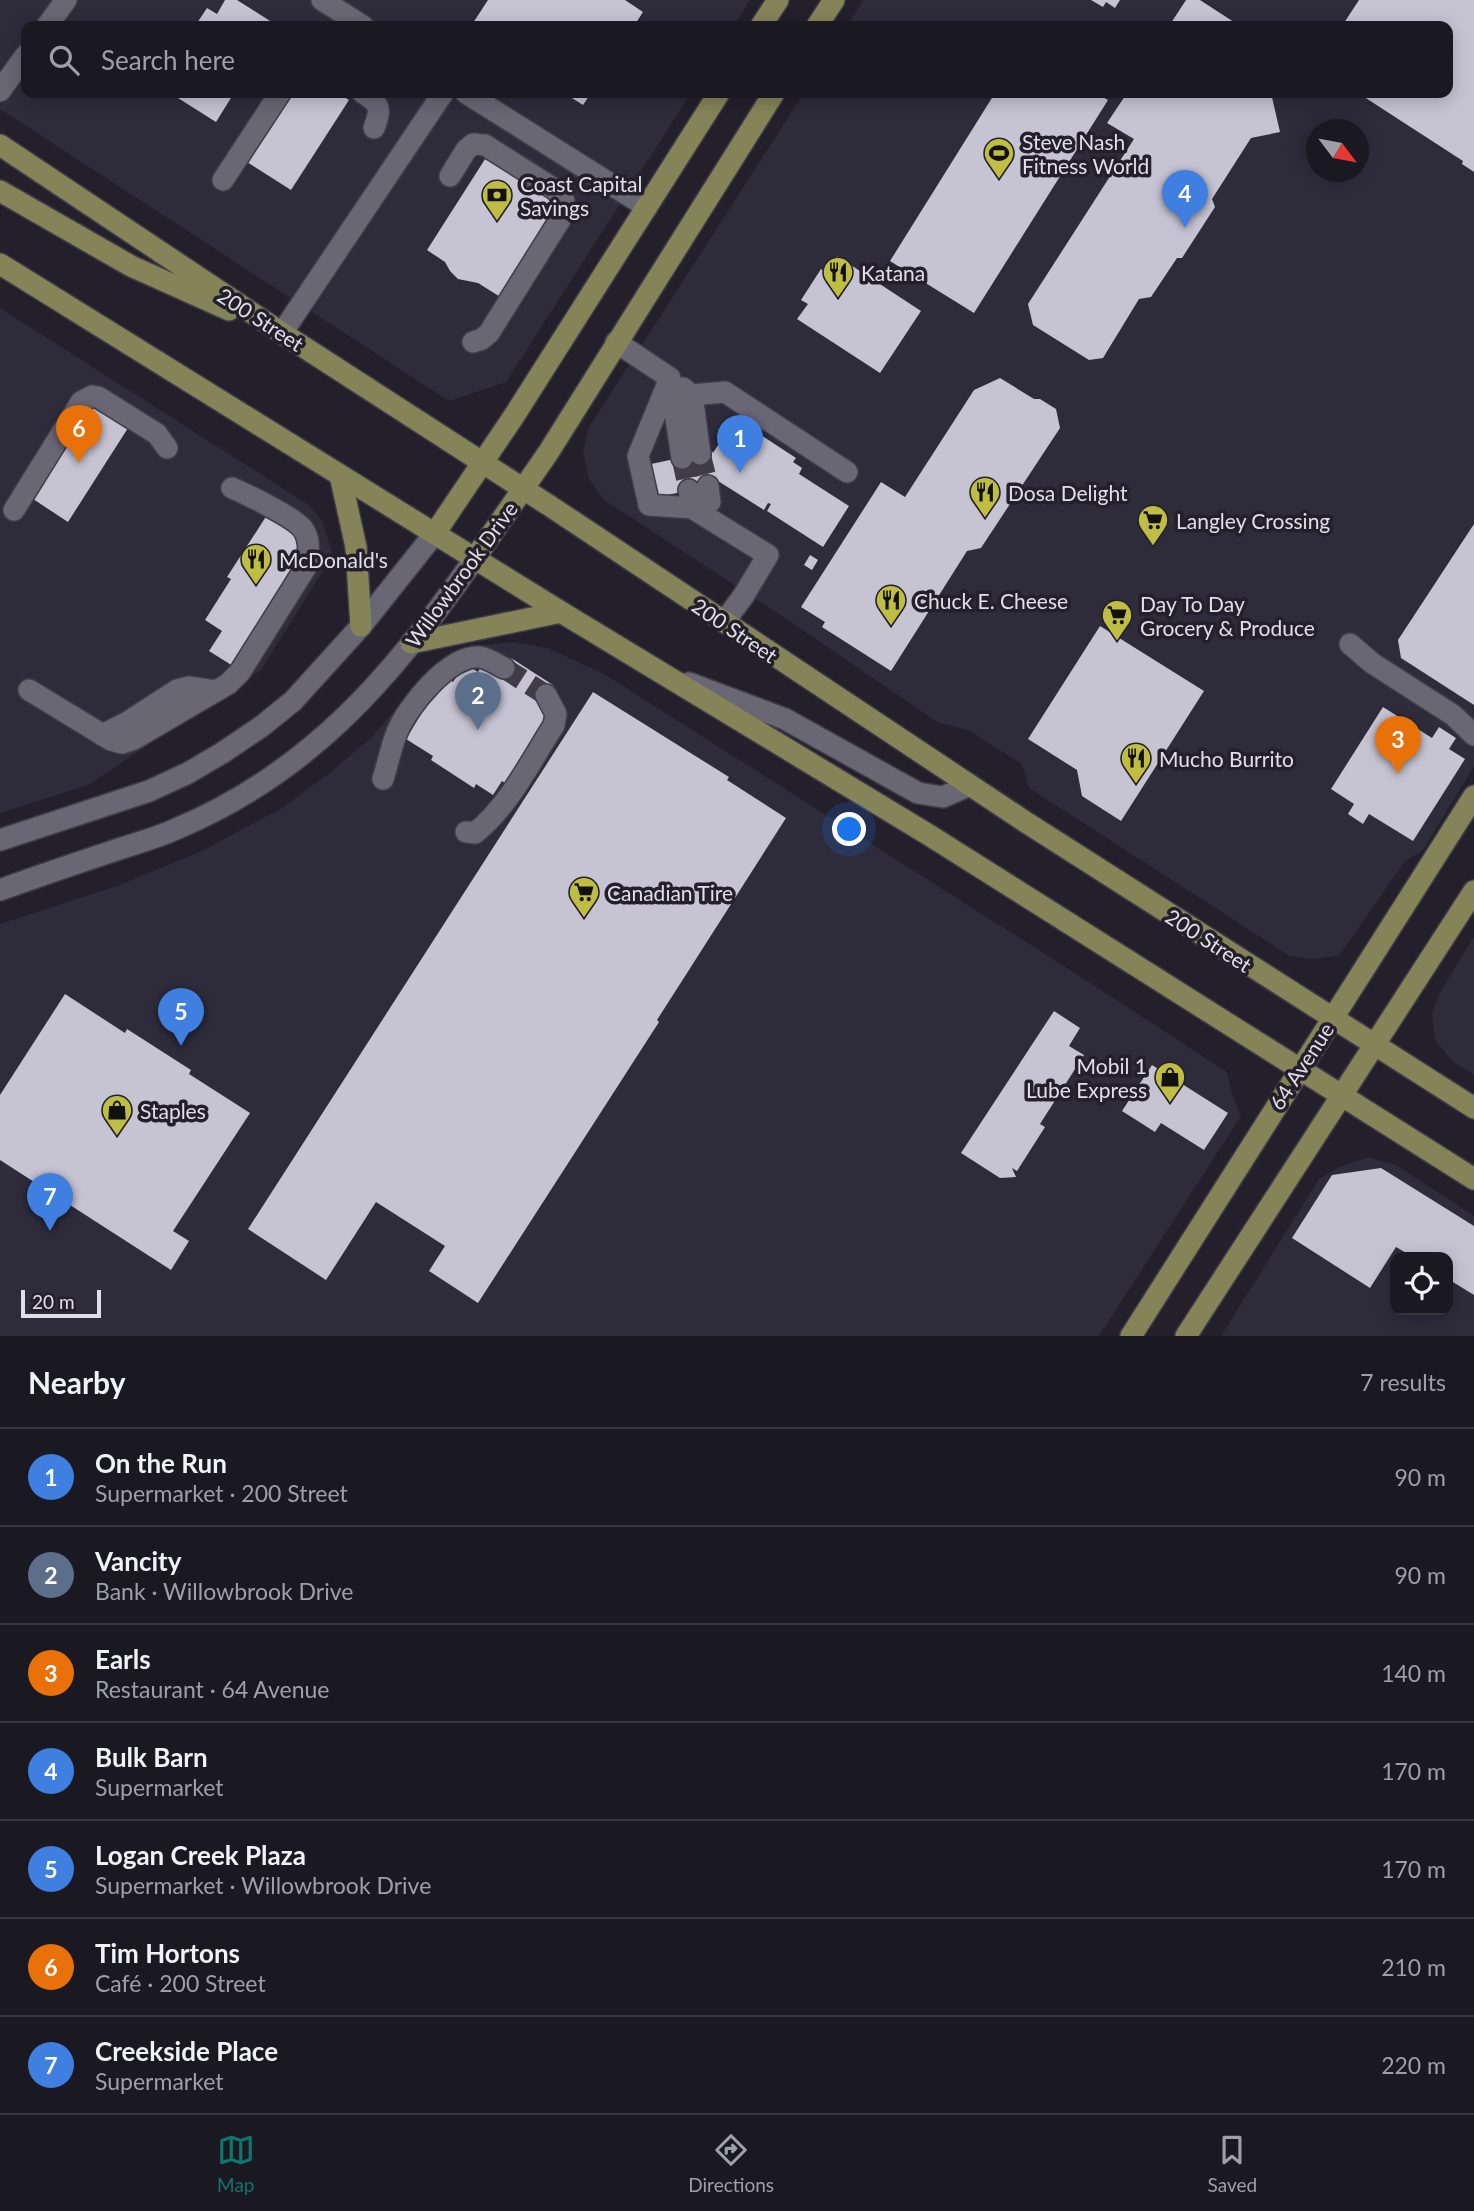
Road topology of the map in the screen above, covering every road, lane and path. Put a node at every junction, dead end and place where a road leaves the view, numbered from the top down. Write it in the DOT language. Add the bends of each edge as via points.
graph roads {
  1 [pos="66,0"];
  2 [pos="322,0"];
  3 [pos="778,0"];
  4 [pos="834,0"];
  5 [pos="51,21"];
  6 [pos="355,21"];
  7 [pos="764,21"];
  8 [pos="820,21"];
  9 [pos="21,62"];
  10 [pos="0,91"];
  11 [pos="277,98"];
  12 [pos="371,98"];
  13 [pos="440,98"];
  14 [pos="475,98"];
  15 [pos="716,98"];
  16 [pos="771,98"];
  17 [pos="374,128"];
  18 [pos="0,145"];
  19 [pos="450,176"];
  20 [pos="223,180"];
  21 [pos="0,191"];
  22 [pos="647,207"];
  23 [pos="0,264"];
  24 [pos="282,333"];
  25 [pos="472,342"];
  26 [pos="616,342"];
  27 [pos="670,378"];
  28 [pos="692,395"];
  29 [pos="167,448"];
  30 [pos="483,463"];
  31 [pos="847,472"];
  32 [pos="340,475"];
  33 [pos="233,488"];
  34 [pos="523,489"];
  35 [pos="14,510"];
  36 [pos="435,533"];
  37 [pos="475,558"];
  38 [pos="561,612"];
  39 [pos="724,622"];
  40 [pos="361,626"];
  41 [pos="411,642"];
  42 [pos="1350,644"];
  43 [pos="504,668"];
  44 [pos="657,671"];
  45 [pos="29,690"];
  46 [pos="546,695"];
  47 [pos="1474,736"];
  48 [pos="383,779"];
  49 [pos="970,785"];
  50 [pos="1474,796"];
  51 [pos="466,832"];
  52 [pos="0,840"];
  53 [pos="0,890"];
  54 [pos="1474,891"];
  55 [pos="1331,1019"];
  56 [pos="1374,1045"];
  57 [pos="1298,1070"];
  58 [pos="1341,1096"];
  59 [pos="1474,1108"];
  60 [pos="1474,1179"];
  61 [pos="1131,1336"];
  62 [pos="1186,1336"];
  1 -- 5 [label="street"];
  2 -- 6 [label="street"];
  3 -- 7 [label="main road"];
  4 -- 8 [label="main road"];
  9 -- 10 [label="street"];
  11 -- 20 [label="street"];
  12 -- 17 [label="street" via="380,114"];
  13 -- 24 [label="street"];
  14 -- 22 [label="street"];
  15 -- 22 [label="main road"];
  16 -- 26 [label="main road, Willowbrook Drive"];
  18 -- 24 [label="main road, 200 Street"];
  19 -- 25 [label="street" via="473,144 485,145 556,190 564,201 563,215 489,333"];
  21 -- 24 [label="main road" via="131,266"];
  22 -- 30 [label="main road"];
  23 -- 32 [label="main road"];
  24 -- 30 [label="main road, 200 Street"];
  26 -- 27 [label="street"];
  26 -- 34 [label="main road, Willowbrook Drive"];
  27 -- 28 [label="street"];
  27 -- 28 [label="street" via="691,456"];
  27 -- 39 [label="street" via="638,456 649,505 696,495 768,555"];
  28 -- 31 [label="street" via="725,392"];
  29 -- 35 [label="street" via="157,434 98,397 86,398"];
  30 -- 34 [label="main road, 200 Street"];
  30 -- 36 [label="main road"];
  32 -- 36 [label="main road"];
  32 -- 40 [label="main road" via="356,547"];
  33 -- 45 [label="street" via="302,528 309,555 240,672 228,684 122,743"];
  34 -- 37 [label="main road, Willowbrook Drive"];
  34 -- 39 [label="main road, 200 Street"];
  36 -- 37 [label="main road"];
  36 -- 40 [label="street"];
  37 -- 38 [label="main road"];
  37 -- 41 [label="street, Willowbrook Drive"];
  38 -- 41 [label="main road"];
  38 -- 44 [label="main road"];
  39 -- 49 [label="main road, 200 Street"];
  40 -- 52 [label="street" via="293,701 222,753 149,791"];
  41 -- 53 [label="street, Willowbrook Drive" via="323,739 261,785 174,830"];
  42 -- 47 [label="street" via="1452,715"];
  43 -- 48 [label="street" via="475,657 441,673 398,730"];
  44 -- 49 [label="street" via="785,719 918,793 943,797"];
  44 -- 57 [label="main road" via="939,841"];
  46 -- 51 [label="street" via="556,714 554,725 509,796 484,826 475,833"];
  49 -- 55 [label="main road, 200 Street"];
  50 -- 55 [label="main road, 64 Avenue"];
  54 -- 56 [label="main road"];
  55 -- 56 [label="main road, 200 Street"];
  55 -- 57 [label="main road, 64 Avenue"];
  56 -- 58 [label="main road"];
  56 -- 59 [label="main road, 200 Street"];
  57 -- 58 [label="main road"];
  57 -- 61 [label="main road, 64 Avenue"];
  58 -- 60 [label="main road"];
  58 -- 62 [label="main road"];
}
